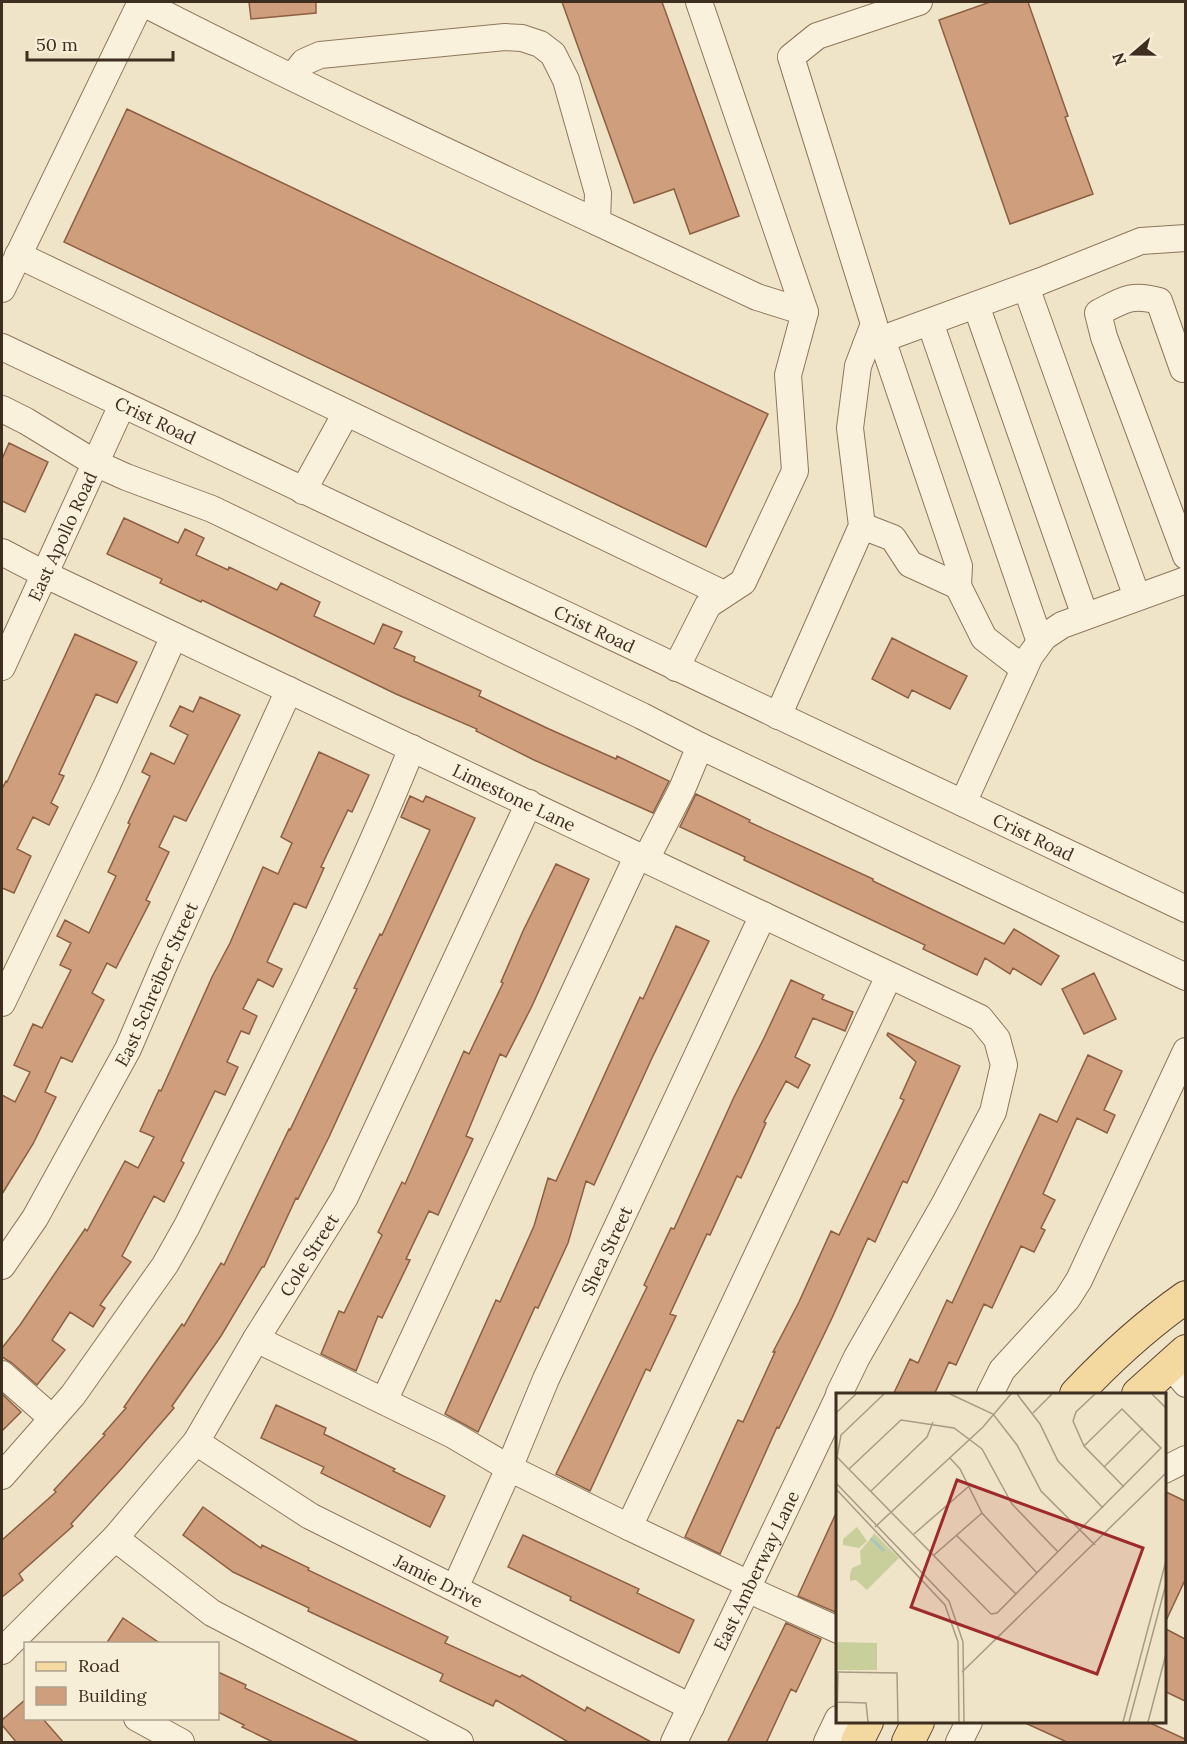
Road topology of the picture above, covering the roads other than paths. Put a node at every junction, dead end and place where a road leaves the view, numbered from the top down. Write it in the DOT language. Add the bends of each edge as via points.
graph roads {
  1 [pos="141,2"];
  2 [pos="699,2"];
  3 [pos="919,2"];
  4 [pos="292,77"];
  5 [pos="597,222"];
  6 [pos="1185,238"];
  7 [pos="18,255"];
  8 [pos="1026,287"];
  9 [pos="2,289"];
  10 [pos="976,305"];
  11 [pos="805,312"];
  12 [pos="930,322"];
  13 [pos="874,342"];
  14 [pos="2,347"];
  15 [pos="1183,369"];
  16 [pos="122,405"];
  17 [pos="2,409"];
  18 [pos="346,413"];
  19 [pos="95,463"];
  20 [pos="303,491"];
  21 [pos="862,526"];
  22 [pos="2,552"];
  23 [pos="1185,556"];
  24 [pos="44,574"];
  25 [pos="1185,580"];
  26 [pos="958,586"];
  27 [pos="724,594"];
  28 [pos="1137,597"];
  29 [pos="1085,616"];
  30 [pos="174,636"];
  31 [pos="1040,642"];
  32 [pos="2,667"];
  33 [pos="676,668"];
  34 [pos="1024,669"];
  35 [pos="289,690"];
  36 [pos="778,716"];
  37 [pos="700,746"];
  38 [pos="412,747"];
  39 [pos="529,803"];
  40 [pos="963,803"];
  41 [pos="642,857"];
  42 [pos="1185,909"];
  43 [pos="763,915"];
  44 [pos="889,976"];
  45 [pos="1185,977"];
  46 [pos="2,1004"];
  47 [pos="1185,1051"];
  48 [pos="1004,1065"];
  49 [pos="2,1266"];
  50 [pos="1185,1297"];
  51 [pos="256,1339"];
  52 [pos="1180,1367"];
  53 [pos="2,1374"];
  54 [pos="839,1393"];
  55 [pos="991,1393"];
  56 [pos="1078,1393"];
  57 [pos="1141,1393"];
  58 [pos="836,1400"];
  59 [pos="384,1401"];
  60 [pos="52,1418"];
  61 [pos="196,1442"];
  62 [pos="1185,1459"];
  63 [pos="509,1468"];
  64 [pos="1166,1469"];
  65 [pos="2,1476"];
  66 [pos="629,1527"];
  67 [pos="115,1538"];
  68 [pos="748,1586"];
  69 [pos="455,1588"];
  70 [pos="836,1630"];
  71 [pos="27,1638"];
  72 [pos="2,1651"];
  73 [pos="690,1707"];
  74 [pos="139,1720"];
  75 [pos="836,1721"];
  76 [pos="867,1723"];
  77 [pos="918,1723"];
  78 [pos="180,1743"];
  79 [pos="460,1743"];
  80 [pos="674,1743"];
  81 [pos="827,1743"];
  82 [pos="857,1743"];
  83 [pos="908,1743"];
  1 -- 4 [label="street"];
  1 -- 7 [label="street"];
  2 -- 11 [label="street"];
  3 -- 13 [label="street" via="817,36 790,57 874,324"];
  4 -- 5 [label="street"];
  4 -- 5 [label="street" via="304,62 320,56 505,37 540,44 553,54 566,80 598,193"];
  5 -- 11 [label="street" via="757,297"];
  6 -- 8 [label="street" via="1141,241"];
  7 -- 9 [label="street"];
  7 -- 18 [label="street"];
  8 -- 10 [label="street"];
  8 -- 28 [label="street"];
  10 -- 12 [label="street"];
  10 -- 29 [label="street"];
  11 -- 27 [label="street" via="788,375 795,471 743,582"];
  12 -- 13 [label="street"];
  12 -- 31 [label="street"];
  13 -- 21 [label="street" via="858,366 850,428"];
  13 -- 26 [label="street" via="959,566"];
  14 -- 16 [label="street, Crist Road"];
  15 -- 23 [label="street" via="1159,301 1142,296 1120,301 1098,313"];
  16 -- 19 [label="street, East Apollo Road"];
  16 -- 20 [label="street, Crist Road"];
  17 -- 19 [label="street"];
  18 -- 20 [label="street"];
  18 -- 27 [label="street"];
  19 -- 24 [label="street, East Apollo Road"];
  19 -- 37 [label="street" via="212,509"];
  20 -- 33 [label="street, Crist Road"];
  21 -- 26 [label="street" via="893,538 910,564"];
  21 -- 36 [label="street"];
  22 -- 24 [label="street, Limestone Lane"];
  24 -- 30 [label="street, Limestone Lane"];
  24 -- 32 [label="street, East Apollo Road"];
  25 -- 28 [label="street"];
  26 -- 34 [label="street" via="984,638"];
  27 -- 33 [label="street" via="708,605"];
  28 -- 29 [label="street"];
  29 -- 31 [label="street" via="1062,625"];
  30 -- 35 [label="street, Limestone Lane"];
  30 -- 46 [label="street"];
  31 -- 34 [label="street"];
  33 -- 36 [label="street, Crist Road"];
  34 -- 40 [label="street"];
  35 -- 38 [label="street, Limestone Lane"];
  35 -- 49 [label="street, East Schreiber Street" via="128,1049 35,1218"];
  36 -- 40 [label="street, Crist Road"];
  37 -- 41 [label="street" via="682,789"];
  37 -- 45 [label="street"];
  38 -- 39 [label="street, Limestone Lane"];
  38 -- 60 [label="street" via="320,954 187,1226 133,1311"];
  39 -- 41 [label="street, Limestone Lane"];
  39 -- 51 [label="street, Cole Street" via="345,1197"];
  40 -- 42 [label="street, Crist Road"];
  41 -- 43 [label="street, Limestone Lane"];
  41 -- 59 [label="street"];
  43 -- 44 [label="street, Limestone Lane"];
  43 -- 63 [label="street, Shea Street" via="546,1379"];
  44 -- 48 [label="street, Limestone Lane" via="980,1017 997,1039"];
  44 -- 66 [label="street"];
  47 -- 55 [label="street" via="1079,1280 1067,1299 1002,1370"];
  48 -- 54 [label="street, East Amberway Lane" via="993,1112"];
  50 -- 56 [label="main road" via="1163,1312"];
  51 -- 59 [label="street"];
  51 -- 61 [label="street, Cole Street"];
  52 -- 57 [label="main road"];
  53 -- 60 [label="street"];
  58 -- 68 [label="street, East Amberway Lane"];
  59 -- 63 [label="street"];
  60 -- 65 [label="street"];
  61 -- 67 [label="street, Cole Street"];
  61 -- 69 [label="street, Jamie Drive" via="310,1516"];
  62 -- 64 [label="street"];
  63 -- 66 [label="street"];
  63 -- 69 [label="street, Shea Street"];
  66 -- 68 [label="street"];
  67 -- 71 [label="street, Cole Street"];
  67 -- 79 [label="street" via="212,1613"];
  68 -- 70 [label="street"];
  68 -- 73 [label="street, East Amberway Lane"];
  69 -- 73 [label="street, Jamie Drive"];
  71 -- 72 [label="street, Cole Street"];
  73 -- 80 [label="street, East Amberway Lane"];
  74 -- 78 [label="street"];
  75 -- 81 [label="street"];
  76 -- 82 [label="main road"];
  77 -- 83 [label="main road"];
}
